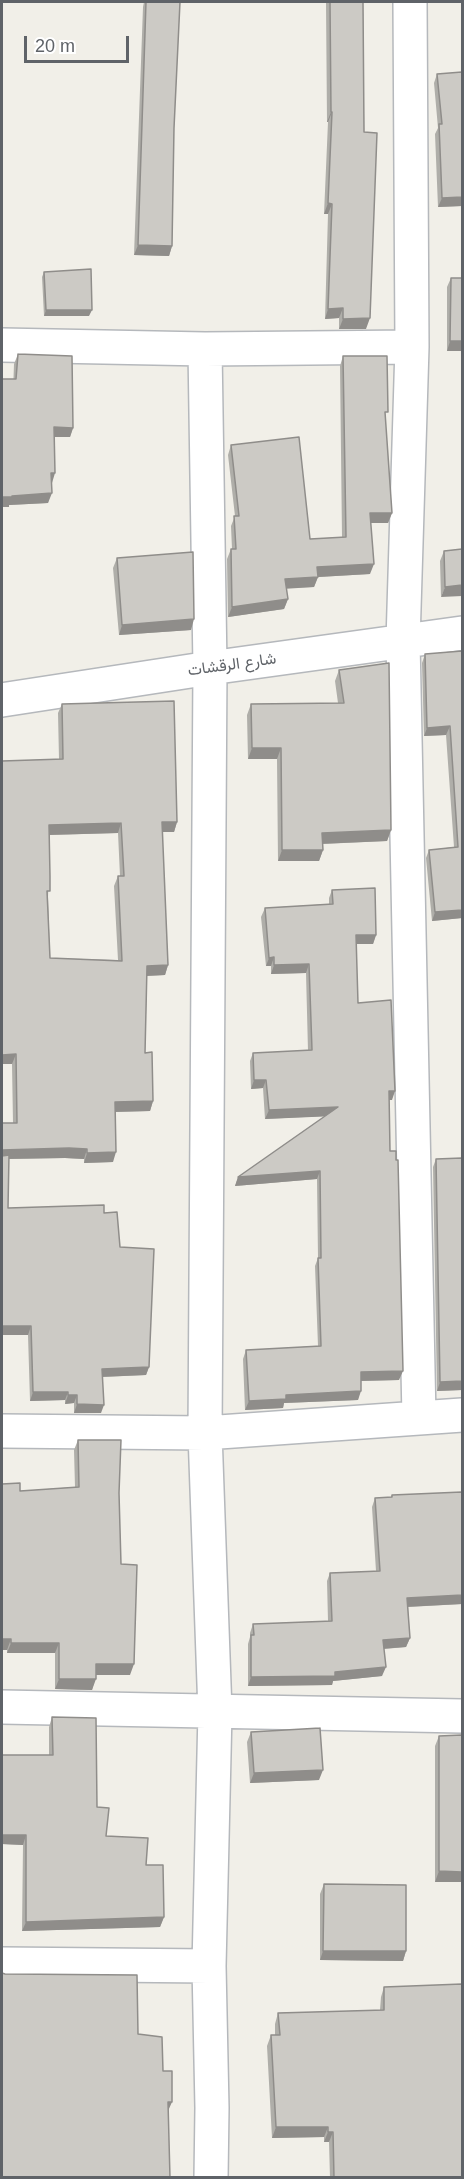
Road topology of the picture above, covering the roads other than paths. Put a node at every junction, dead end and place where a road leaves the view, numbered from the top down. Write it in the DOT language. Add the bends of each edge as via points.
graph roads {
  1 [pos="410,2"];
  2 [pos="2,345"];
  3 [pos="412,346"];
  4 [pos="205,349"];
  5 [pos="462,633"];
  6 [pos="403,641"];
  7 [pos="210,668"];
  8 [pos="2,700"];
  9 [pos="462,1415"];
  10 [pos="419,1418"];
  11 [pos="2,1431"];
  12 [pos="205,1433"];
  13 [pos="2,1707"];
  14 [pos="215,1712"];
  15 [pos="462,1716"];
  16 [pos="2,1964"];
  17 [pos="209,1966"];
  18 [pos="211,2178"];
  1 -- 3 [label="street"];
  2 -- 4 [label="street"];
  3 -- 4 [label="street"];
  3 -- 6 [label="street"];
  4 -- 7 [label="street"];
  5 -- 6 [label="street, شارع الرقشات"];
  6 -- 7 [label="street, شارع الرقشات"];
  6 -- 10 [label="street"];
  7 -- 8 [label="street, شارع الرقشات"];
  7 -- 12 [label="street"];
  9 -- 10 [label="street"];
  10 -- 12 [label="street"];
  11 -- 12 [label="street"];
  12 -- 14 [label="street"];
  13 -- 14 [label="street"];
  14 -- 15 [label="street"];
  14 -- 17 [label="street"];
  16 -- 17 [label="street"];
  17 -- 18 [label="street"];
}
